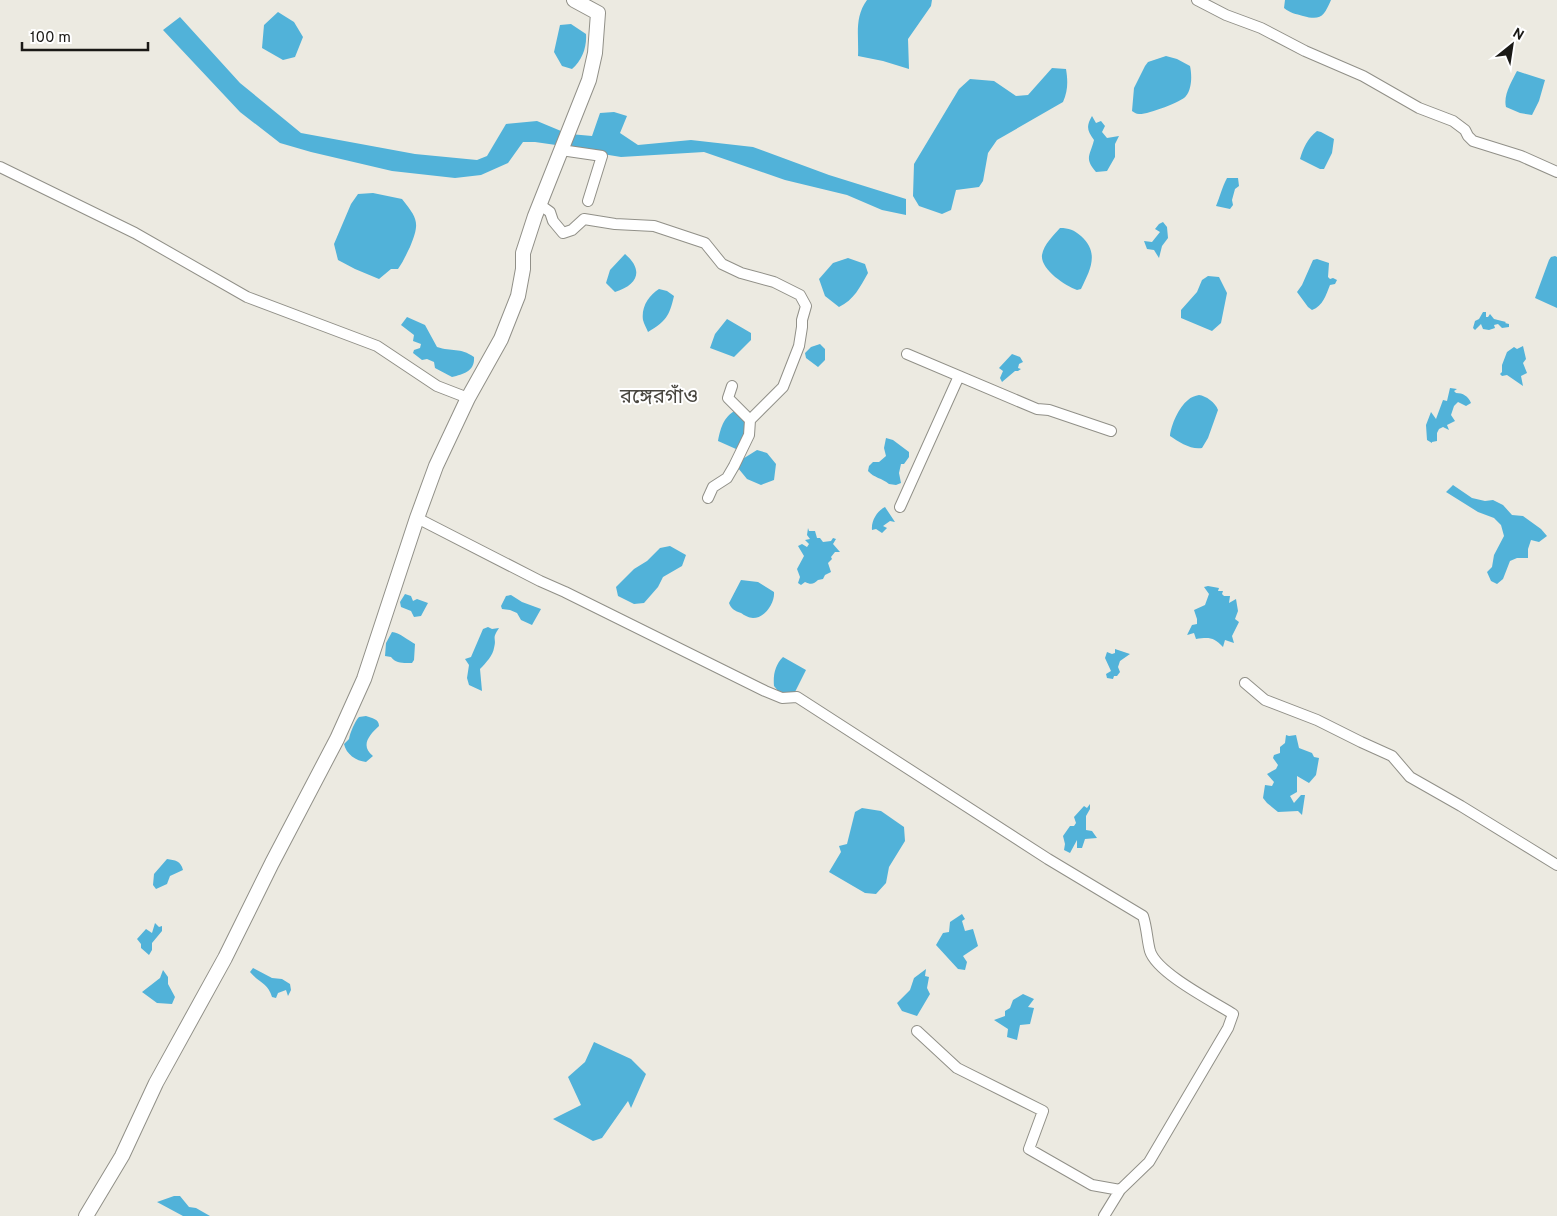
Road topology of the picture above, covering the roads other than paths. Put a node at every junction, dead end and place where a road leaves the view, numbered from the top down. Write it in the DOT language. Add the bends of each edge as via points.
graph roads {
  1 [pos="574,0"];
  2 [pos="1196,0"];
  3 [pos="561,150"];
  4 [pos="0,167"];
  5 [pos="1557,172"];
  6 [pos="588,201"];
  7 [pos="538,207"];
  8 [pos="907,354"];
  9 [pos="959,376"];
  10 [pos="732,386"];
  11 [pos="468,398"];
  12 [pos="750,420"];
  13 [pos="1111,431"];
  14 [pos="708,498"];
  15 [pos="900,508"];
  16 [pos="416,518"];
  17 [pos="1245,683"];
  18 [pos="1557,864"];
  19 [pos="917,1031"];
  20 [pos="1120,1190"];
  21 [pos="86,1216"];
  22 [pos="1104,1216"];
  1 -- 3 [label="street" via="598,13 595,53"];
  2 -- 5 [label="street" via="1363,76 1419,108 1453,121 1473,141 1521,156"];
  3 -- 6 [label="street" via="602,156"];
  3 -- 7 [label="street"];
  4 -- 11 [label="street" via="135,234 247,297 377,346 437,386"];
  7 -- 11 [label="street" via="523,253 518,296 501,340"];
  7 -- 12 [label="street" via="550,212 563,233 584,219 654,226 705,243 722,264 800,295 806,306 799,346 783,387"];
  8 -- 9 [label="street"];
  9 -- 13 [label="street" via="1037,409"];
  9 -- 15 [label="street"];
  10 -- 12 [label="street" via="728,398"];
  11 -- 16 [label="street"];
  12 -- 14 [label="street" via="749,435 734,466 727,478 713,487"];
  16 -- 20 [label="street" via="765,691 782,698 798,697 1048,859 1143,916 1150,952 1168,974 1233,1014 1233,1017 1149,1162"];
  16 -- 21 [label="street" via="364,679 337,740 226,958 156,1083 122,1156"];
  17 -- 18 [label="street" via="1265,700 1317,720 1392,756 1410,777"];
  19 -- 20 [label="street" via="957,1068 1043,1110 1029,1149 1092,1185"];
  20 -- 22 [label="street"];
}
